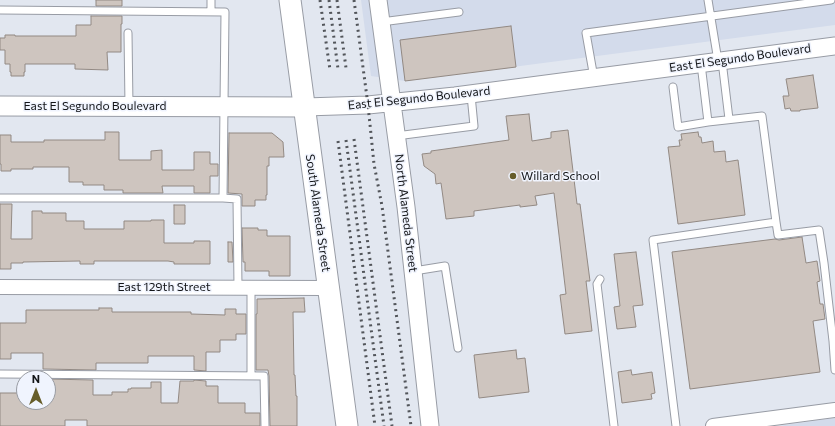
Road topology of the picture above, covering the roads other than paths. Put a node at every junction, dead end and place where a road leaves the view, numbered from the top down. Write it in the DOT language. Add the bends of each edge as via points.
graph roads {
  1 [pos="211,0"];
  2 [pos="290,0"];
  3 [pos="378,0"];
  4 [pos="708,0"];
  5 [pos="831,0"];
  6 [pos="0,10"];
  7 [pos="211,12"];
  8 [pos="459,12"];
  9 [pos="710,16"];
  10 [pos="381,22"];
  11 [pos="128,33"];
  12 [pos="835,46"];
  13 [pos="714,62"];
  14 [pos="594,78"];
  15 [pos="673,87"];
  16 [pos="470,94"];
  17 [pos="392,104"];
  18 [pos="0,106"];
  19 [pos="129,106"];
  20 [pos="224,106"];
  21 [pos="305,107"];
  22 [pos="729,119"];
  23 [pos="708,122"];
  24 [pos="396,136"];
  25 [pos="0,198"];
  26 [pos="223,198"];
  27 [pos="776,222"];
  28 [pos="413,271"];
  29 [pos="600,279"];
  30 [pos="0,287"];
  31 [pos="244,288"];
  32 [pos="328,288"];
  33 [pos="458,348"];
  34 [pos="835,370"];
  35 [pos="0,374"];
  36 [pos="251,376"];
  37 [pos="835,410"];
  38 [pos="265,426"];
  39 [pos="347,426"];
  40 [pos="430,426"];
  41 [pos="614,426"];
  42 [pos="676,426"];
  43 [pos="713,426"];
  1 -- 7 [label="lane"];
  2 -- 21 [label="main road, South Alameda Street"];
  3 -- 10 [label="street, North Alameda Street"];
  4 -- 9 [label="lane"];
  5 -- 9 [label="lane"];
  6 -- 7 [label="lane"];
  7 -- 20 [label="lane" via="225,12"];
  8 -- 10 [label="lane"];
  9 -- 13 [label="lane"];
  9 -- 14 [label="lane" via="586,33"];
  10 -- 17 [label="street, North Alameda Street"];
  11 -- 19 [label="lane"];
  12 -- 13 [label="street, East El Segundo Boulevard"];
  13 -- 14 [label="street, East El Segundo Boulevard"];
  13 -- 22 [label="lane"];
  13 -- 23 [label="lane"];
  14 -- 16 [label="street, East El Segundo Boulevard"];
  15 -- 23 [label="lane" via="678,126"];
  16 -- 17 [label="street, East El Segundo Boulevard"];
  16 -- 24 [label="lane" via="474,126"];
  17 -- 21 [label="street, East El Segundo Boulevard"];
  17 -- 24 [label="street, North Alameda Street"];
  18 -- 19 [label="main road, East El Segundo Boulevard"];
  19 -- 20 [label="main road, East El Segundo Boulevard"];
  20 -- 21 [label="main road, East El Segundo Boulevard"];
  20 -- 26 [label="lane"];
  21 -- 32 [label="main road, South Alameda Street"];
  22 -- 23 [label="lane"];
  22 -- 27 [label="lane" via="762,116"];
  24 -- 28 [label="street, North Alameda Street"];
  25 -- 26 [label="lane"];
  26 -- 31 [label="lane" via="237,199"];
  27 -- 34 [label="lane" via="778,235 819,230"];
  27 -- 42 [label="lane" via="654,240"];
  28 -- 33 [label="lane" via="445,266"];
  28 -- 40 [label="street, North Alameda Street"];
  29 -- 41 [label="lane" via="597,284"];
  30 -- 31 [label="street, East 129th Street"];
  31 -- 32 [label="street, East 129th Street"];
  31 -- 36 [label="lane"];
  32 -- 39 [label="main road, South Alameda Street"];
  35 -- 36 [label="lane"];
  36 -- 38 [label="lane" via="264,376"];
  37 -- 43 [label="street"];
}
